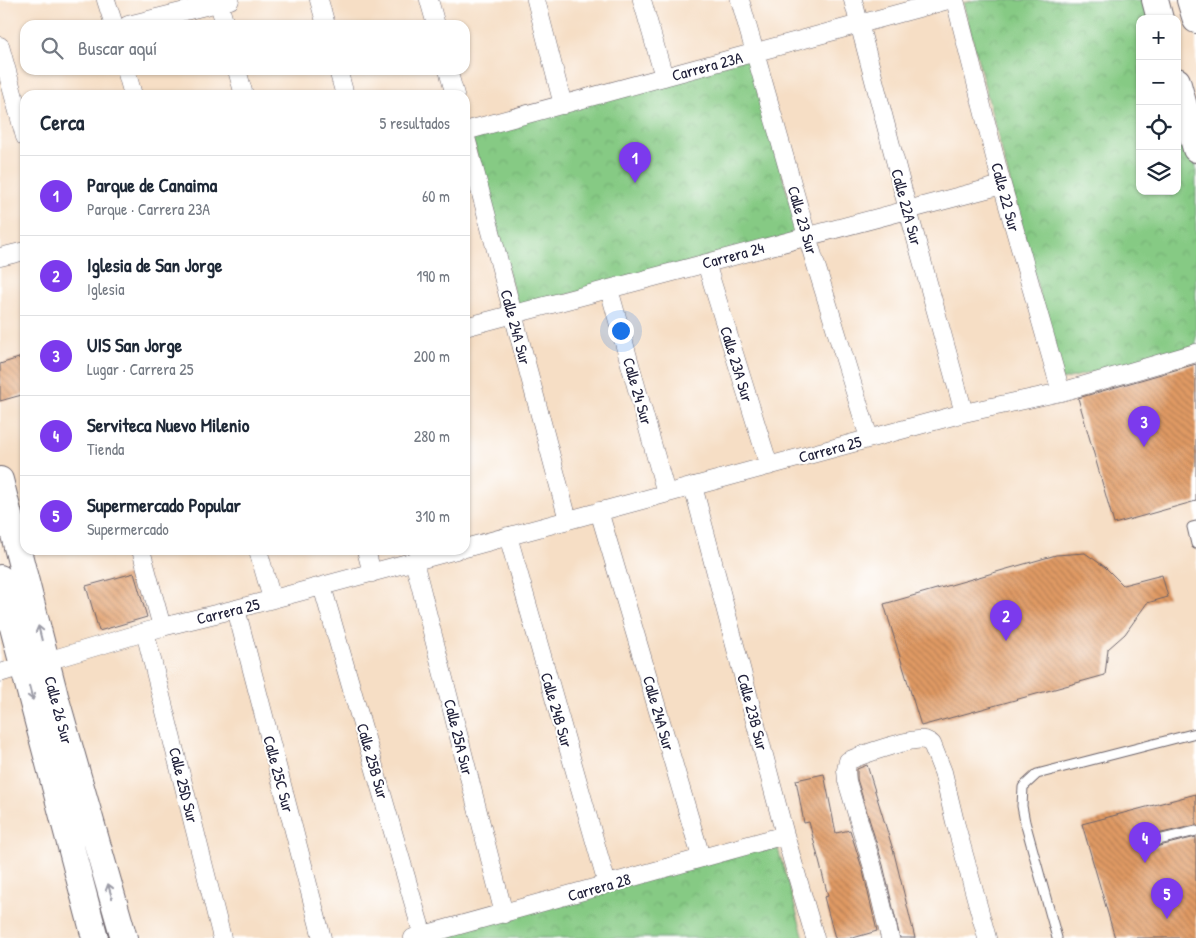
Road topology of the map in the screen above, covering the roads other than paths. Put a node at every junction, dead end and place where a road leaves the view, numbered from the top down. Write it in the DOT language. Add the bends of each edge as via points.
graph roads {
  1 [pos="106,0"];
  2 [pos="319,0"];
  3 [pos="429,0"];
  4 [pos="536,0"];
  5 [pos="642,0"];
  6 [pos="740,0"];
  7 [pos="853,0"];
  8 [pos="948,0"];
  9 [pos="956,0"];
  10 [pos="1155,0"];
  11 [pos="1190,0"];
  12 [pos="222,1"];
  13 [pos="1159,15"];
  14 [pos="112,20"];
  15 [pos="148,20"];
  16 [pos="224,20"];
  17 [pos="325,20"];
  18 [pos="435,20"];
  19 [pos="1196,20"];
  20 [pos="860,25"];
  21 [pos="0,46"];
  22 [pos="754,53"];
  23 [pos="3,68"];
  24 [pos="127,75"];
  25 [pos="238,75"];
  26 [pos="339,75"];
  27 [pos="449,75"];
  28 [pos="664,77"];
  29 [pos="132,90"];
  30 [pos="243,90"];
  31 [pos="344,90"];
  32 [pos="454,90"];
  33 [pos="1181,95"];
  34 [pos="563,104"];
  35 [pos="20,121"];
  36 [pos="470,132"];
  37 [pos="1196,148"];
  38 [pos="470,152"];
  39 [pos="1002,185"];
  40 [pos="908,210"];
  41 [pos="807,236"];
  42 [pos="20,252"];
  43 [pos="0,257"];
  44 [pos="706,263"];
  45 [pos="609,289"];
  46 [pos="513,314"];
  47 [pos="470,326"];
  48 [pos="1196,353"];
  49 [pos="1061,392"];
  50 [pos="964,413"];
  51 [pos="869,438"];
  52 [pos="768,466"];
  53 [pos="0,480"];
  54 [pos="693,486"];
  55 [pos="666,493"];
  56 [pos="599,512"];
  57 [pos="568,520"];
  58 [pos="1196,526"];
  59 [pos="508,536"];
  60 [pos="470,544"];
  61 [pos="1196,544"];
  62 [pos="142,555"];
  63 [pos="259,555"];
  64 [pos="367,555"];
  65 [pos="434,555"];
  66 [pos="414,561"];
  67 [pos="372,573"];
  68 [pos="0,578"];
  69 [pos="322,586"];
  70 [pos="272,600"];
  71 [pos="236,609"];
  72 [pos="162,627"];
  73 [pos="145,632"];
  74 [pos="23,666"];
  75 [pos="1196,733"];
  76 [pos="1196,831"];
  77 [pos="785,835"];
  78 [pos="1150,842"];
  79 [pos="701,857"];
  80 [pos="607,884"];
  81 [pos="504,914"];
  82 [pos="418,937"];
  83 [pos="95,938"];
  84 [pos="124,938"];
  85 [pos="222,938"];
  86 [pos="322,938"];
  87 [pos="815,938"];
  88 [pos="890,938"];
  89 [pos="987,938"];
  90 [pos="1058,938"];
  1 -- 14 [label="street"];
  2 -- 17 [label="street"];
  3 -- 18 [label="street"];
  4 -- 34 [label="street"];
  5 -- 28 [label="street"];
  6 -- 22 [label="street, Calle 23 Sur"];
  7 -- 20 [label="street, Calle 22A Sur"];
  8 -- 20 [label="street, Carrera 23A"];
  9 -- 39 [label="street, Calle 22 Sur"];
  10 -- 13 [label="street"];
  11 -- 19 [label="street"];
  12 -- 15 [label="street"];
  12 -- 16 [label="street"];
  20 -- 22 [label="street, Carrera 23A"];
  20 -- 40 [label="street, Calle 22A Sur"];
  21 -- 23 [label="street"];
  22 -- 28 [label="street, Carrera 23A"];
  22 -- 41 [label="street, Calle 23 Sur"];
  23 -- 35 [label="street"];
  24 -- 29 [label="street"];
  25 -- 30 [label="street"];
  26 -- 31 [label="street"];
  27 -- 32 [label="street"];
  28 -- 34 [label="street, Carrera 23A"];
  33 -- 37 [label="street"];
  34 -- 36 [label="street, Carrera 23A"];
  38 -- 46 [label="street, Calle 24A Sur"];
  39 -- 40 [label="street, Carrera 24"];
  39 -- 49 [label="street, Calle 22 Sur"];
  40 -- 41 [label="street, Carrera 24"];
  40 -- 50 [label="street, Calle 22A Sur"];
  41 -- 44 [label="street, Carrera 24"];
  41 -- 51 [label="street, Calle 23 Sur"];
  42 -- 43 [label="street"];
  44 -- 45 [label="street, Carrera 24"];
  44 -- 52 [label="street, Calle 23A Sur"];
  45 -- 46 [label="street, Carrera 24"];
  45 -- 55 [label="street, Calle 24 Sur"];
  46 -- 47 [label="street, Carrera 24"];
  46 -- 57 [label="street, Calle 24A Sur"];
  48 -- 49 [label="street, Carrera 25"];
  49 -- 50 [label="street, Carrera 25"];
  50 -- 51 [label="street, Carrera 25"];
  51 -- 52 [label="street, Carrera 25"];
  52 -- 54 [label="street, Carrera 25"];
  74 -- 53 [label="street, Calle 26 Sur, one-way"];
  54 -- 55 [label="street, Carrera 25"];
  54 -- 77 [label="street, Calle 23B Sur"];
  55 -- 56 [label="street, Carrera 25"];
  56 -- 57 [label="street, Carrera 25"];
  56 -- 79 [label="street, Calle 24A Sur"];
  57 -- 59 [label="street, Carrera 25"];
  58 -- 61 [label="lane" via="1192,527"];
  59 -- 60 [label="street, Carrera 25"];
  59 -- 80 [label="street, Calle 24B Sur"];
  62 -- 72 [label="street"];
  63 -- 70 [label="street"];
  64 -- 67 [label="street"];
  65 -- 66 [label="street, Carrera 25"];
  66 -- 67 [label="street, Carrera 25"];
  66 -- 81 [label="street, Calle 25A Sur"];
  67 -- 69 [label="street, Carrera 25"];
  68 -- 74 [label="street, Calle 26 Sur"];
  69 -- 70 [label="street, Carrera 25"];
  69 -- 82 [label="street, Calle 25B Sur"];
  70 -- 71 [label="street, Carrera 25"];
  71 -- 72 [label="street, Carrera 25"];
  71 -- 86 [label="street, Calle 25C Sur"];
  72 -- 73 [label="street, Carrera 25"];
  73 -- 74 [label="street, Carrera 25"];
  73 -- 85 [label="street, Calle 25D Sur"];
  74 -- 83 [label="street, Calle 26 Sur, one-way"];
  84 -- 74 [label="street, Calle 26 Sur, one-way" via="55,696"];
  75 -- 90 [label="lane" via="1037,774 1023,787 1022,806"];
  76 -- 78 [label="lane"];
  77 -- 79 [label="street, Carrera 28"];
  77 -- 87 [label="street, Calle 23B Sur"];
  79 -- 80 [label="street, Carrera 28"];
  80 -- 81 [label="street, Carrera 28"];
  81 -- 82 [label="street, Carrera 28"];
  88 -- 89 [label="street" via="846,770 848,762 859,756 924,740 932,744 944,772 954,822"];
}
